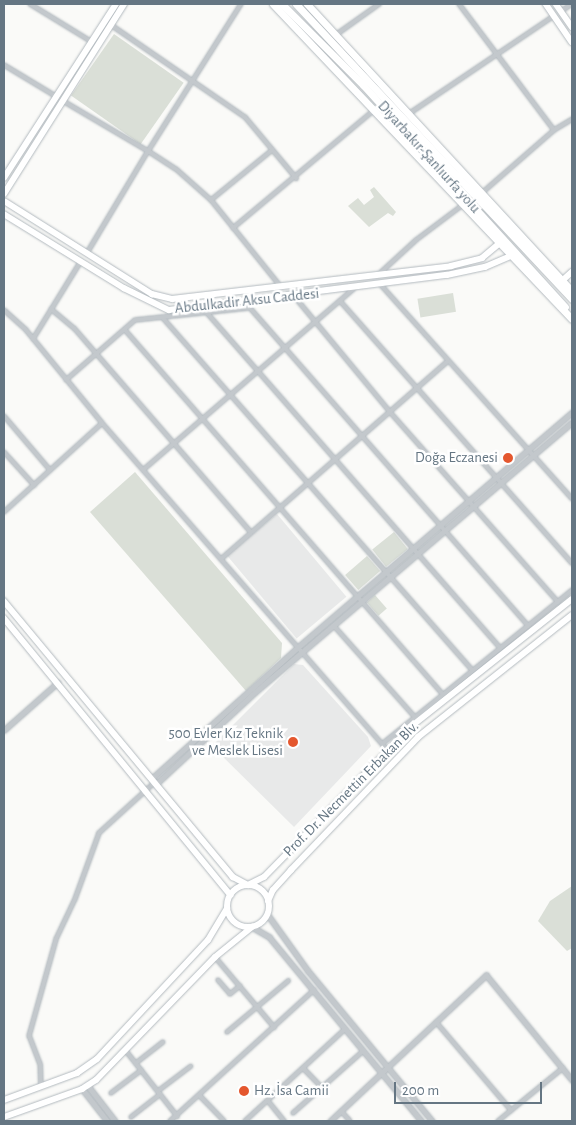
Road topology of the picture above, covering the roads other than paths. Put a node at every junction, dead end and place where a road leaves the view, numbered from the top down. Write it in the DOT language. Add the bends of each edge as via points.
graph roads {
  1 [pos="30,4"];
  2 [pos="116,4"];
  3 [pos="124,4"];
  4 [pos="241,4"];
  5 [pos="273,4"];
  6 [pos="282,4"];
  7 [pos="296,4"];
  8 [pos="307,4"];
  9 [pos="379,4"];
  10 [pos="459,4"];
  11 [pos="546,4"];
  12 [pos="556,4"];
  13 [pos="572,4"];
  14 [pos="561,11"];
  15 [pos="554,16"];
  16 [pos="111,25"];
  17 [pos="572,27"];
  18 [pos="337,34"];
  19 [pos="92,42"];
  20 [pos="572,42"];
  21 [pos="497,54"];
  22 [pos="4,66"];
  23 [pos="191,83"];
  24 [pos="57,97"];
  25 [pos="63,101"];
  26 [pos="376,109"];
  27 [pos="410,113"];
  28 [pos="572,119"];
  29 [pos="554,130"];
  30 [pos="272,150"];
  31 [pos="148,151"];
  32 [pos="4,178"];
  33 [pos="296,178"];
  34 [pos="484,192"];
  35 [pos="4,193"];
  36 [pos="211,200"];
  37 [pos="5,204"];
  38 [pos="464,204"];
  39 [pos="4,214"];
  40 [pos="233,228"];
  41 [pos="500,243"];
  42 [pos="491,252"];
  43 [pos="87,253"];
  44 [pos="511,256"];
  45 [pos="81,260"];
  46 [pos="491,264"];
  47 [pos="572,272"];
  48 [pos="379,275"];
  49 [pos="563,280"];
  50 [pos="380,284"];
  51 [pos="281,287"];
  52 [pos="356,287"];
  53 [pos="571,287"];
  54 [pos="294,296"];
  55 [pos="572,299"];
  56 [pos="340,301"];
  57 [pos="51,309"];
  58 [pos="4,310"];
  59 [pos="206,310"];
  60 [pos="572,315"];
  61 [pos="162,317"];
  62 [pos="572,319"];
  63 [pos="314,323"];
  64 [pos="125,330"];
  65 [pos="33,339"];
  66 [pos="284,348"];
  67 [pos="98,354"];
  68 [pos="448,361"];
  69 [pos="257,370"];
  70 [pos="66,380"];
  71 [pos="417,387"];
  72 [pos="229,394"];
  73 [pos="389,411"];
  74 [pos="572,412"];
  75 [pos="4,416"];
  76 [pos="201,418"];
  77 [pos="572,422"];
  78 [pos="102,423"];
  79 [pos="362,435"];
  80 [pos="173,443"];
  81 [pos="528,449"];
  82 [pos="4,452"];
  83 [pos="533,454"];
  84 [pos="335,459"];
  85 [pos="50,470"];
  86 [pos="143,470"];
  87 [pos="496,476"];
  88 [pos="501,482"];
  89 [pos="307,484"];
  90 [pos="34,485"];
  91 [pos="572,499"];
  92 [pos="468,500"];
  93 [pos="474,505"];
  94 [pos="280,507"];
  95 [pos="4,512"];
  96 [pos="441,524"];
  97 [pos="445,530"];
  98 [pos="251,532"];
  99 [pos="414,548"];
  100 [pos="418,553"];
  101 [pos="221,559"];
  102 [pos="572,563"];
  103 [pos="386,572"];
  104 [pos="390,578"];
  105 [pos="572,590"];
  106 [pos="360,599"];
  107 [pos="572,599"];
  108 [pos="4,601"];
  109 [pos="558,602"];
  110 [pos="572,615"];
  111 [pos="4,618"];
  112 [pos="528,625"];
  113 [pos="334,626"];
  114 [pos="298,647"];
  115 [pos="500,648"];
  116 [pos="302,652"];
  117 [pos="472,670"];
  118 [pos="58,682"];
  119 [pos="442,693"];
  120 [pos="414,716"];
  121 [pos="4,730"];
  122 [pos="385,747"];
  123 [pos="154,781"];
  124 [pos="146,789"];
  125 [pos="248,885"];
  126 [pos="230,895"];
  127 [pos="268,901"];
  128 [pos="227,908"];
  129 [pos="267,914"];
  130 [pos="252,926"];
  131 [pos="215,957"];
  132 [pos="218,980"];
  133 [pos="288,980"];
  134 [pos="240,986"];
  135 [pos="314,990"];
  136 [pos="257,1007"];
  137 [pos="436,1022"];
  138 [pos="274,1027"];
  139 [pos="346,1029"];
  140 [pos="227,1032"];
  141 [pos="163,1042"];
  142 [pos="126,1051"];
  143 [pos="363,1051"];
  144 [pos="136,1063"];
  145 [pos="191,1066"];
  146 [pos="388,1067"];
  147 [pos="303,1068"];
  148 [pos="563,1068"];
  149 [pos="141,1070"];
  150 [pos="381,1074"];
  151 [pos="572,1080"];
  152 [pos="40,1087"];
  153 [pos="85,1088"];
  154 [pos="322,1088"];
  155 [pos="111,1093"];
  156 [pos="159,1093"];
  157 [pos="199,1095"];
  158 [pos="4,1100"];
  159 [pos="268,1101"];
  160 [pos="511,1110"];
  161 [pos="341,1111"];
  162 [pos="294,1113"];
  163 [pos="177,1116"];
  164 [pos="4,1117"];
  165 [pos="131,1117"];
  166 [pos="107,1121"];
  167 [pos="115,1121"];
  168 [pos="170,1121"];
  169 [pos="224,1121"];
  170 [pos="245,1121"];
  171 [pos="284,1121"];
  172 [pos="330,1121"];
  173 [pos="350,1121"];
  174 [pos="420,1121"];
  175 [pos="432,1121"];
  176 [pos="498,1121"];
  1 -- 19 [label="street"];
  2 -- 19 [label="main road"];
  3 -- 16 [label="main road"];
  4 -- 23 [label="street"];
  5 -- 26 [label="highway"];
  6 -- 60 [label="highway, Diyarbakır-Şanlıurfa yolu" via="363,85"];
  7 -- 55 [label="highway, Diyarbakır-Şanlıurfa yolu"];
  8 -- 18 [label="highway"];
  9 -- 18 [label="street"];
  10 -- 21 [label="street"];
  11 -- 15 [label="main road"];
  12 -- 14 [label="main road"];
  13 -- 14 [label="street"];
  14 -- 17 [label="main road"];
  15 -- 20 [label="main road"];
  15 -- 21 [label="street"];
  16 -- 23 [label="street"];
  16 -- 25 [label="main road"];
  18 -- 27 [label="highway"];
  19 -- 24 [label="main road"];
  21 -- 27 [label="street"];
  21 -- 29 [label="street"];
  22 -- 24 [label="street"];
  23 -- 30 [label="street" via="245,117"];
  23 -- 31 [label="street"];
  24 -- 32 [label="main road"];
  25 -- 31 [label="street"];
  25 -- 35 [label="main road"];
  26 -- 33 [label="street"];
  26 -- 38 [label="highway"];
  27 -- 34 [label="highway"];
  28 -- 29 [label="street"];
  29 -- 34 [label="street"];
  30 -- 33 [label="street"];
  30 -- 36 [label="street"];
  31 -- 36 [label="street" via="176,169"];
  31 -- 43 [label="street"];
  33 -- 40 [label="street"];
  34 -- 49 [label="highway"];
  35 -- 37 [label="main road"];
  36 -- 40 [label="street"];
  37 -- 43 [label="main road, Abdulkadir Aksu Caddesi"];
  38 -- 41 [label="highway"];
  38 -- 48 [label="street" via="416,240"];
  39 -- 45 [label="main road, Abdulkadir Aksu Caddesi"];
  40 -- 51 [label="street"];
  41 -- 42 [label="main road, Abdulkadir Aksu Caddesi"];
  41 -- 44 [label="highway"];
  42 -- 46 [label="main road" via="496,257"];
  42 -- 48 [label="main road, Abdulkadir Aksu Caddesi" via="472,262"];
  43 -- 51 [label="main road, Abdulkadir Aksu Caddesi" via="161,297 189,298"];
  44 -- 46 [label="main road, Abdulkadir Aksu Caddesi"];
  44 -- 62 [label="highway"];
  45 -- 57 [label="street"];
  45 -- 59 [label="main road, Abdulkadir Aksu Caddesi" via="163,308"];
  46 -- 50 [label="main road, Abdulkadir Aksu Caddesi" via="455,274"];
  47 -- 49 [label="main road"];
  48 -- 51 [label="main road, Abdulkadir Aksu Caddesi"];
  49 -- 53 [label="highway"];
  50 -- 52 [label="main road, Abdulkadir Aksu Caddesi"];
  50 -- 68 [label="street"];
  52 -- 54 [label="main road, Abdulkadir Aksu Caddesi"];
  52 -- 56 [label="street"];
  54 -- 59 [label="main road, Abdulkadir Aksu Caddesi"];
  54 -- 63 [label="street"];
  56 -- 63 [label="street"];
  56 -- 71 [label="street"];
  57 -- 65 [label="street"];
  57 -- 67 [label="street"];
  58 -- 65 [label="street"];
  59 -- 61 [label="street"];
  59 -- 66 [label="street" via="250,308"];
  59 -- 69 [label="street"];
  61 -- 64 [label="street" via="135,320"];
  61 -- 72 [label="street"];
  63 -- 66 [label="street"];
  63 -- 73 [label="street"];
  64 -- 67 [label="street"];
  64 -- 76 [label="street"];
  65 -- 70 [label="street"];
  66 -- 69 [label="street"];
  66 -- 79 [label="street"];
  67 -- 70 [label="street"];
  67 -- 80 [label="street"];
  68 -- 71 [label="street"];
  68 -- 81 [label="street"];
  69 -- 72 [label="street"];
  69 -- 84 [label="street"];
  70 -- 78 [label="street"];
  71 -- 73 [label="street"];
  71 -- 87 [label="street"];
  72 -- 76 [label="street"];
  72 -- 89 [label="street"];
  73 -- 79 [label="street"];
  73 -- 92 [label="street"];
  74 -- 81 [label="street"];
  75 -- 85 [label="street"];
  76 -- 80 [label="street"];
  76 -- 94 [label="street"];
  77 -- 83 [label="street"];
  78 -- 85 [label="street"];
  78 -- 86 [label="street"];
  79 -- 84 [label="street"];
  79 -- 96 [label="street"];
  80 -- 86 [label="street"];
  80 -- 98 [label="street"];
  81 -- 83 [label="street"];
  81 -- 87 [label="street"];
  82 -- 90 [label="street"];
  83 -- 88 [label="street"];
  83 -- 91 [label="street"];
  84 -- 89 [label="street"];
  84 -- 99 [label="street"];
  85 -- 90 [label="street"];
  86 -- 101 [label="street"];
  87 -- 88 [label="street"];
  87 -- 92 [label="street"];
  88 -- 93 [label="street"];
  88 -- 102 [label="street"];
  89 -- 94 [label="street"];
  89 -- 103 [label="street"];
  90 -- 95 [label="street"];
  92 -- 93 [label="street"];
  92 -- 96 [label="street"];
  93 -- 97 [label="street"];
  93 -- 109 [label="street"];
  94 -- 98 [label="street"];
  94 -- 106 [label="street"];
  96 -- 97 [label="street"];
  96 -- 99 [label="street"];
  97 -- 100 [label="street"];
  97 -- 112 [label="street"];
  98 -- 101 [label="street"];
  99 -- 100 [label="street"];
  99 -- 103 [label="street"];
  100 -- 104 [label="street"];
  100 -- 115 [label="street"];
  101 -- 114 [label="street"];
  103 -- 104 [label="street"];
  103 -- 106 [label="street"];
  104 -- 106 [label="street"];
  104 -- 117 [label="street"];
  105 -- 109 [label="street"];
  106 -- 113 [label="street"];
  106 -- 114 [label="street"];
  106 -- 119 [label="street"];
  107 -- 122 [label="main road, Prof. Dr. Necmettin Erbakan Blv."];
  108 -- 123 [label="main road"];
  109 -- 112 [label="street"];
  110 -- 127 [label="main road, Prof. Dr. Necmettin Erbakan Blv." via="418,737 282,880"];
  111 -- 118 [label="main road"];
  112 -- 115 [label="street"];
  113 -- 116 [label="street"];
  113 -- 120 [label="street"];
  114 -- 116 [label="street"];
  114 -- 123 [label="street"];
  115 -- 117 [label="street"];
  116 -- 122 [label="street"];
  116 -- 123 [label="street"];
  117 -- 119 [label="street"];
  118 -- 121 [label="street"];
  118 -- 124 [label="main road"];
  119 -- 120 [label="street"];
  120 -- 122 [label="street"];
  122 -- 125 [label="main road, Prof. Dr. Necmettin Erbakan Blv." via="264,877"];
  123 -- 124 [label="street"];
  123 -- 125 [label="main road" via="233,877"];
  124 -- 126 [label="main road"];
  124 -- 152 [label="street" via="99,833 56,939 29,1036 40,1064"];
  125 -- 126 [label="main road"];
  125 -- 127 [label="main road" via="260,890"];
  126 -- 128 [label="main road"];
  127 -- 129 [label="main road"];
  128 -- 130 [label="main road" via="233,920"];
  128 -- 152 [label="main road" via="208,940 97,1059 77,1073"];
  129 -- 130 [label="main road"];
  129 -- 146 [label="street" via="302,963"];
  130 -- 131 [label="main road"];
  130 -- 135 [label="street" via="269,937"];
  131 -- 134 [label="street"];
  131 -- 142 [label="main road"];
  132 -- 134 [label="street" via="230,994"];
  133 -- 136 [label="street"];
  134 -- 136 [label="street"];
  135 -- 138 [label="street"];
  135 -- 139 [label="street"];
  136 -- 138 [label="street"];
  136 -- 140 [label="street"];
  137 -- 146 [label="street"];
  137 -- 148 [label="street" via="486,976"];
  137 -- 160 [label="street"];
  138 -- 157 [label="street"];
  139 -- 143 [label="street"];
  139 -- 147 [label="street"];
  141 -- 144 [label="street"];
  142 -- 144 [label="street"];
  142 -- 153 [label="main road"];
  143 -- 150 [label="street"];
  143 -- 154 [label="street"];
  144 -- 149 [label="street"];
  145 -- 156 [label="street"];
  146 -- 150 [label="street"];
  146 -- 175 [label="street"];
  147 -- 154 [label="street"];
  147 -- 159 [label="street"];
  148 -- 151 [label="street"];
  148 -- 160 [label="street"];
  149 -- 155 [label="street"];
  149 -- 156 [label="street"];
  150 -- 161 [label="street"];
  150 -- 174 [label="street"];
  152 -- 158 [label="main road"];
  153 -- 164 [label="main road"];
  153 -- 166 [label="street"];
  153 -- 167 [label="street"];
  154 -- 162 [label="street"];
  156 -- 163 [label="street"];
  156 -- 165 [label="street"];
  157 -- 163 [label="street"];
  157 -- 169 [label="street"];
  159 -- 170 [label="street"];
  159 -- 171 [label="street"];
  160 -- 176 [label="street"];
  161 -- 172 [label="street"];
  161 -- 173 [label="street"];
  163 -- 168 [label="street"];
}
